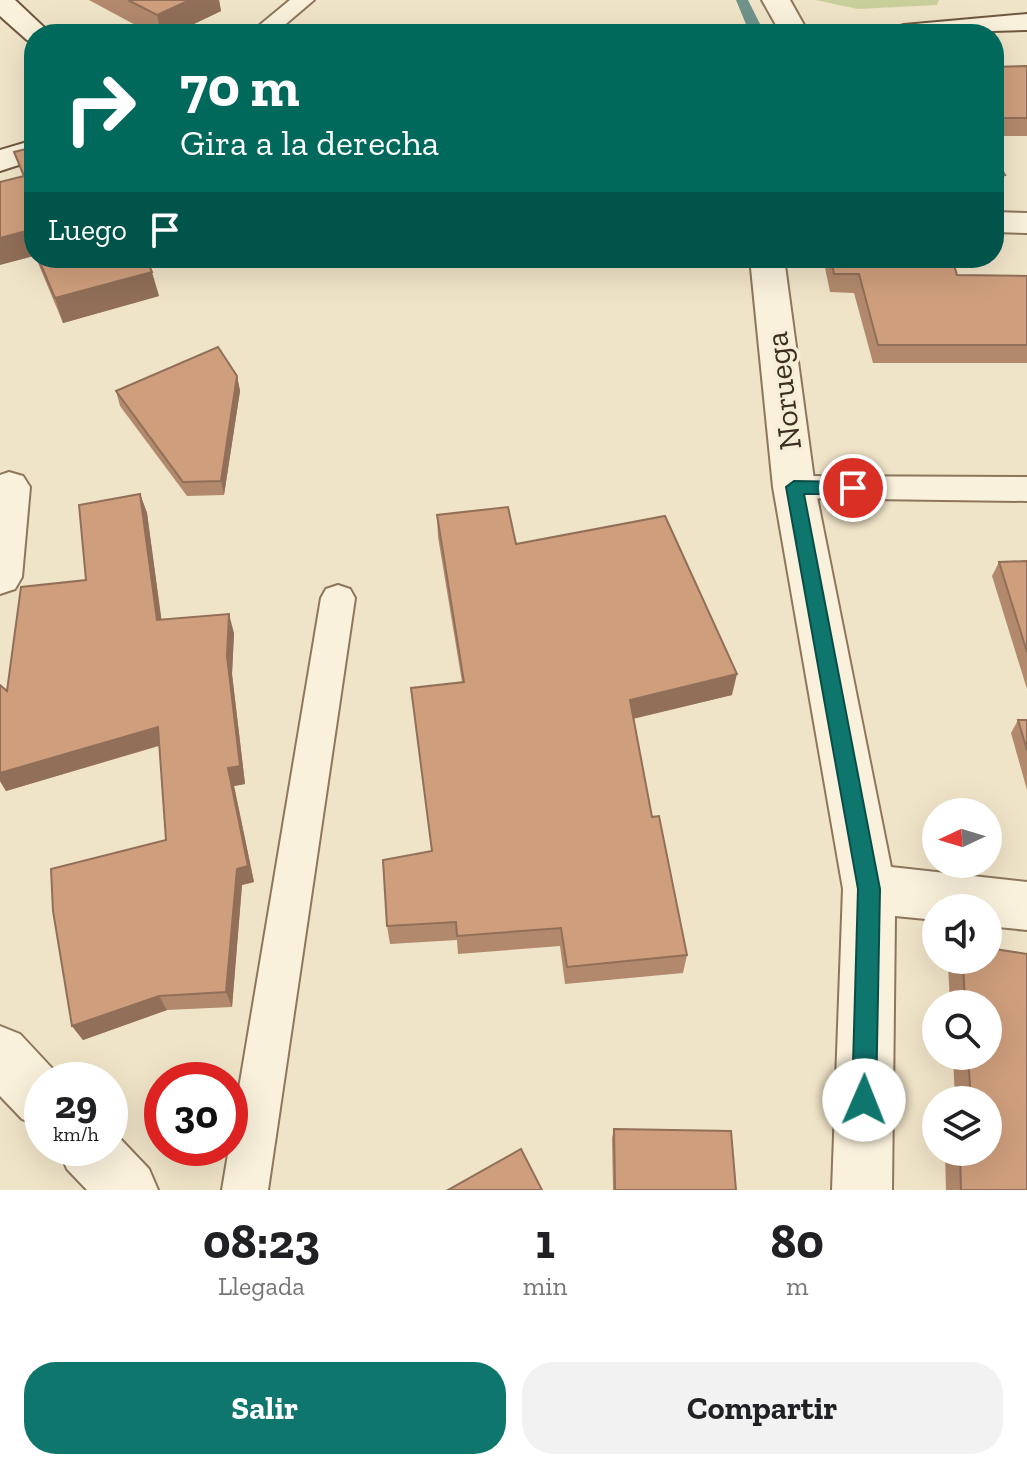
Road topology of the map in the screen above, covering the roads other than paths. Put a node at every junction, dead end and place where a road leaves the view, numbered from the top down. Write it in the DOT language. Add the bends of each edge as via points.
graph roads {
  1 [pos="303,0"];
  2 [pos="776,0"];
  3 [pos="0,1"];
  4 [pos="1027,22"];
  5 [pos="26,24"];
  6 [pos="273,24"];
  7 [pos="789,24"];
  8 [pos="1004,24"];
  9 [pos="24,153"];
  10 [pos="0,161"];
  11 [pos="1004,222"];
  12 [pos="1027,223"];
  13 [pos="768,268"];
  14 [pos="9,487"];
  15 [pos="794,487"];
  16 [pos="1027,489"];
  17 [pos="0,577"];
  18 [pos="338,598"];
  19 [pos="869,889"];
  20 [pos="1027,906"];
  21 [pos="0,1054"];
  22 [pos="24,1080"];
  23 [pos="105,1166"];
  24 [pos="128,1190"];
  25 [pos="245,1190"];
  26 [pos="862,1190"];
  1 -- 6 [label="lane"];
  2 -- 7 [label="street"];
  3 -- 5 [label="street"];
  4 -- 8 [label="street"];
  9 -- 10 [label="street"];
  11 -- 12 [label="street"];
  13 -- 15 [label="street, Noruega"];
  14 -- 17 [label="street"];
  15 -- 16 [label="lane"];
  15 -- 19 [label="street, Noruega"];
  18 -- 25 [label="lane"];
  19 -- 20 [label="street"];
  19 -- 26 [label="street, Noruega"];
  21 -- 22 [label="street"];
  23 -- 24 [label="street"];
}
